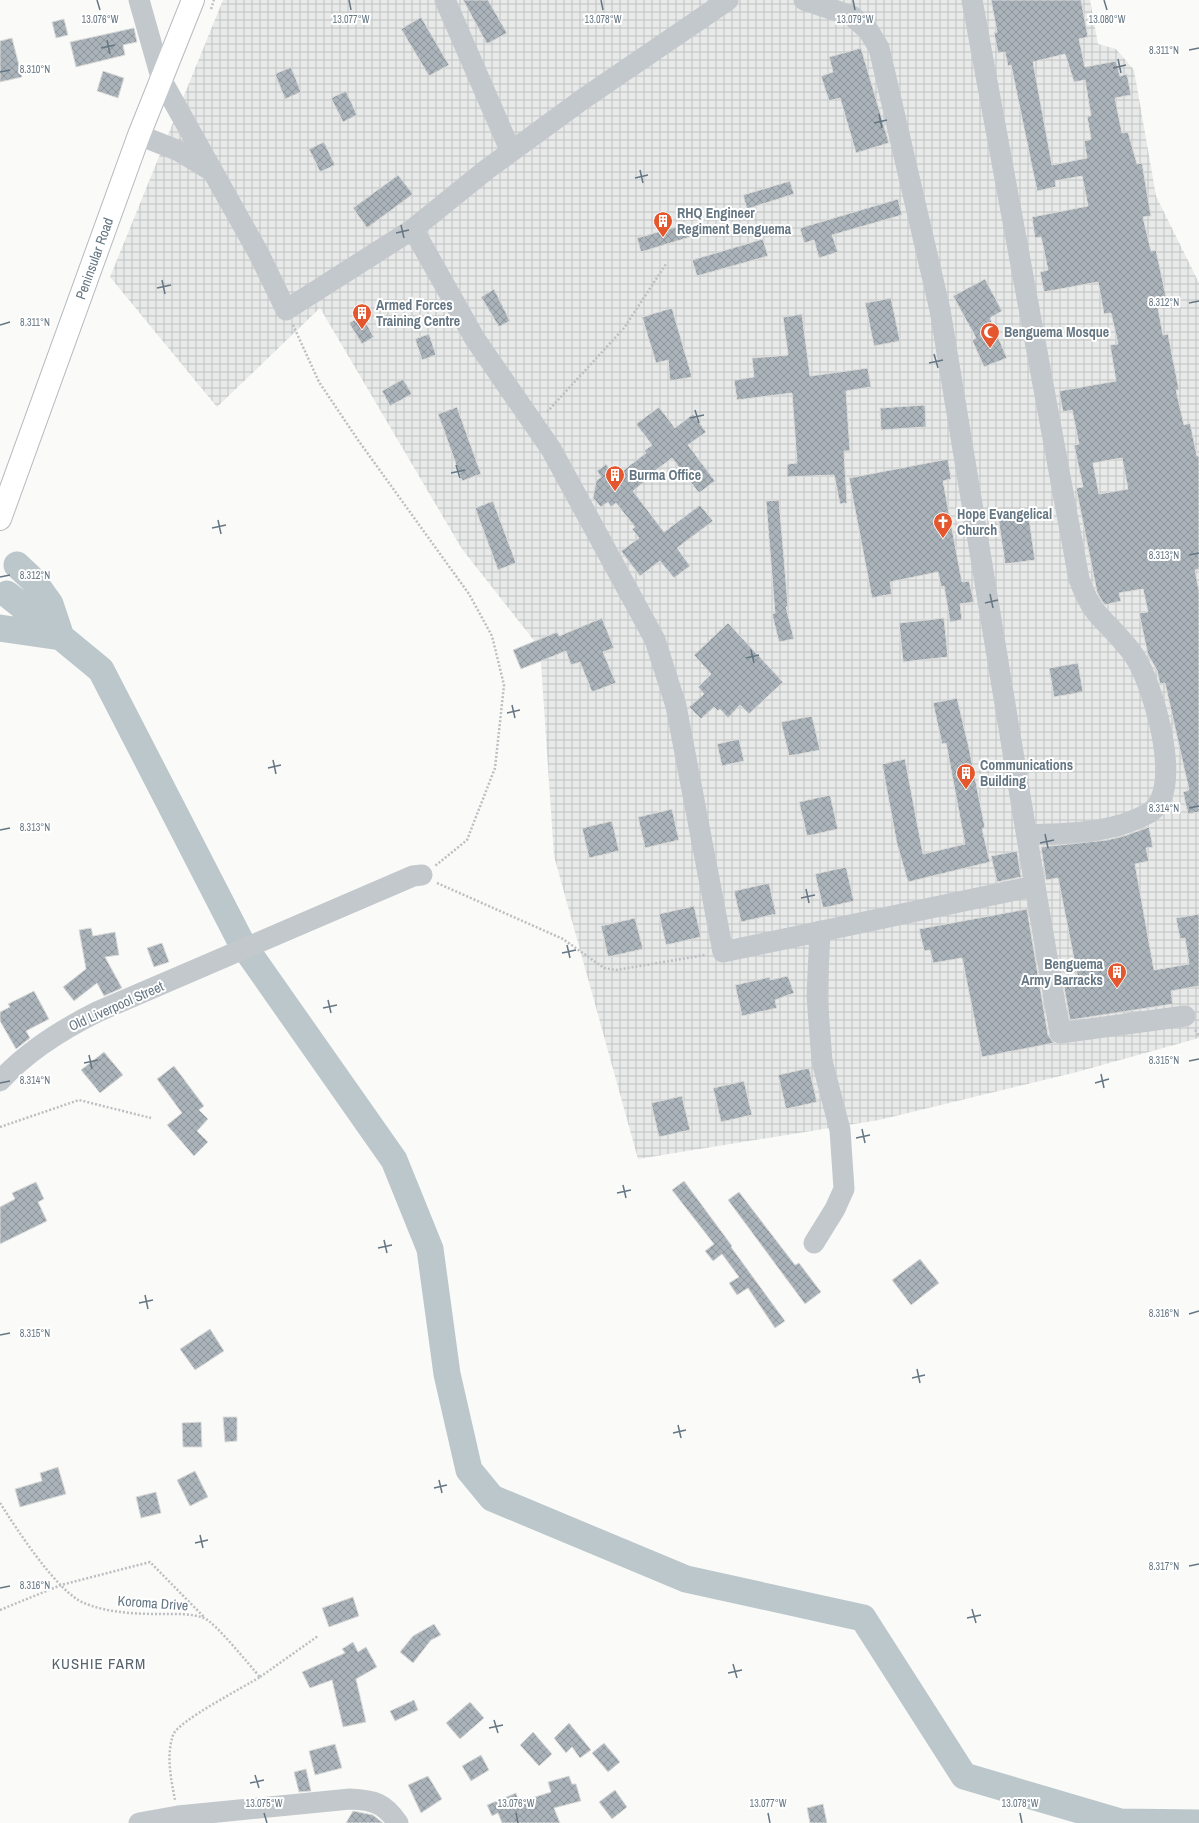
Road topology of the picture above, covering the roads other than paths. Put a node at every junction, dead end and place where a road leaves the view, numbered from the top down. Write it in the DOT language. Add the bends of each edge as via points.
graph roads {
  1 [pos="139,0"];
  2 [pos="192,0"];
  3 [pos="445,0"];
  4 [pos="728,0"];
  5 [pos="804,0"];
  6 [pos="972,0"];
  7 [pos="162,80"];
  8 [pos="139,135"];
  9 [pos="511,152"];
  10 [pos="213,172"];
  11 [pos="413,229"];
  12 [pos="0,519"];
  13 [pos="1028,835"];
  14 [pos="422,875"];
  15 [pos="1035,886"];
  16 [pos="820,931"];
  17 [pos="1185,1016"];
  18 [pos="0,1081"];
  19 [pos="814,1243"];
  20 [pos="139,1823"];
  21 [pos="398,1823"];
  1 -- 7 [label="street"];
  2 -- 7 [label="main road, Peninsular Road"];
  3 -- 9 [label="street"];
  4 -- 9 [label="street" via="583,99"];
  5 -- 13 [label="street" via="852,16 868,30 878,48 940,310"];
  6 -- 13 [label="street" via="1079,579 1085,596 1095,611 1122,639 1138,662 1153,696 1165,743 1166,777 1161,800 1150,812 1123,824 1092,832"];
  7 -- 8 [label="main road, Peninsular Road"];
  7 -- 10 [label="street"];
  8 -- 10 [label="street" via="178,152"];
  8 -- 12 [label="main road, Peninsular Road"];
  9 -- 11 [label="street"];
  10 -- 11 [label="street" via="259,254 286,310"];
  11 -- 16 [label="street" via="475,339 551,449 655,640 676,706 723,952"];
  13 -- 15 [label="street"];
  14 -- 18 [label="street, Old Liverpool Street" via="413,876 66,1027 14,1065"];
  15 -- 16 [label="street"];
  15 -- 17 [label="street" via="1060,1033"];
  16 -- 19 [label="street" via="816,996 822,1061 840,1130 844,1188 835,1209"];
  20 -- 21 [label="street" via="178,1816 350,1798 367,1799 388,1810"];
}
